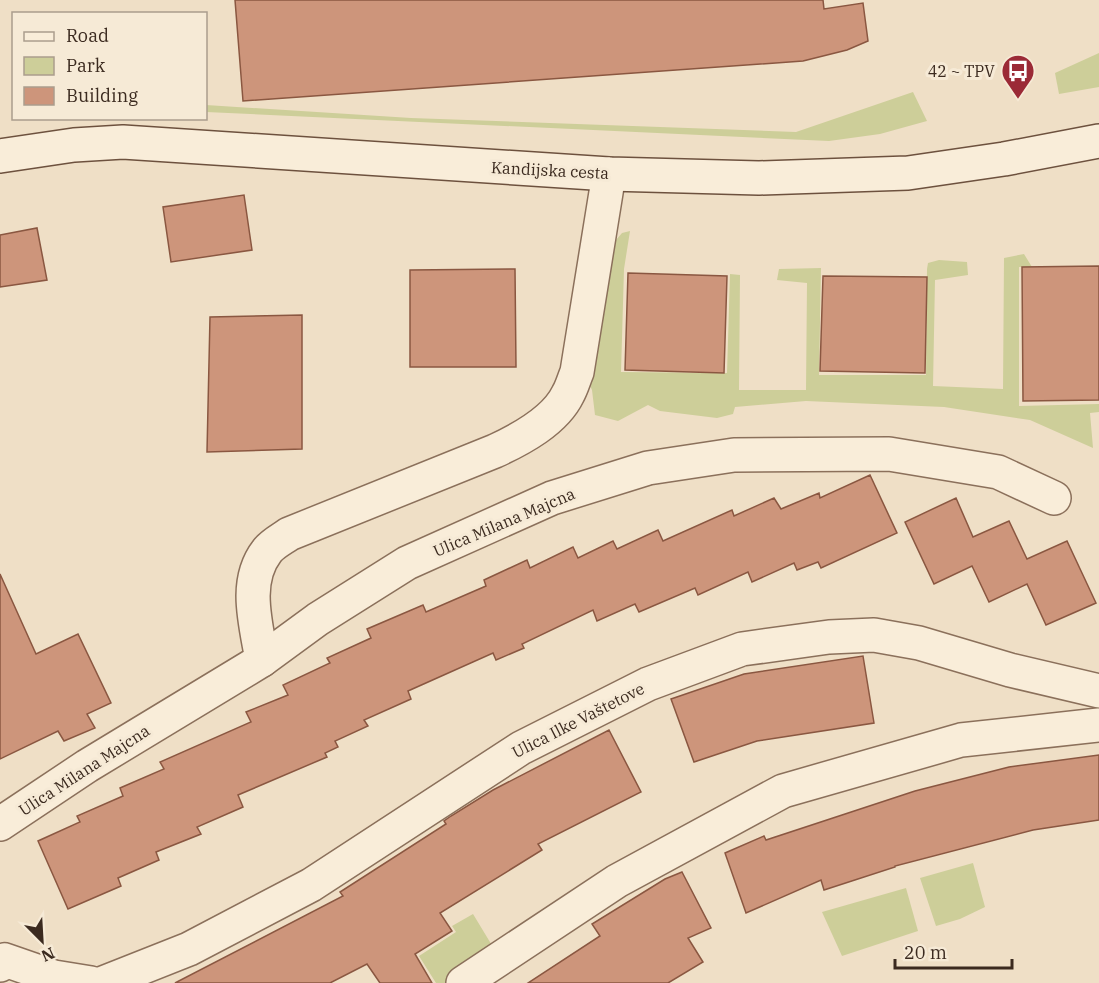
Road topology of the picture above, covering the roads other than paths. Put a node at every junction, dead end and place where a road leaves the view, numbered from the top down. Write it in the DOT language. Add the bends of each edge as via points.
graph roads {
  1 [pos="1099,141"];
  2 [pos="0,156"];
  3 [pos="609,174"];
  4 [pos="1054,498"];
  5 [pos="262,660"];
  6 [pos="1099,691"];
  7 [pos="1099,725"];
  8 [pos="0,824"];
  9 [pos="2,958"];
  10 [pos="91,983"];
  11 [pos="103,983"];
  12 [pos="463,983"];
  1 -- 3 [label="street, Kandijska cesta" via="908,173 759,178"];
  2 -- 3 [label="street, Kandijska cesta" via="123,142"];
  3 -- 5 [label="street" via="577,372 562,405 514,442 290,534 268,549 256,568 252,593"];
  4 -- 5 [label="street, Ulica Milana Majcna" via="998,472 889,454 734,455 648,468 552,498 407,562"];
  5 -- 8 [label="street, Ulica Milana Majcna" via="87,766"];
  6 -- 11 [label="street, Ulica Ilke Vaštetove" via="919,643 874,635 742,649 648,684 521,748 311,885 189,949"];
  7 -- 12 [label="street" via="961,741 783,791 616,881"];
  9 -- 10 [label="street" via="54,977"];
}
